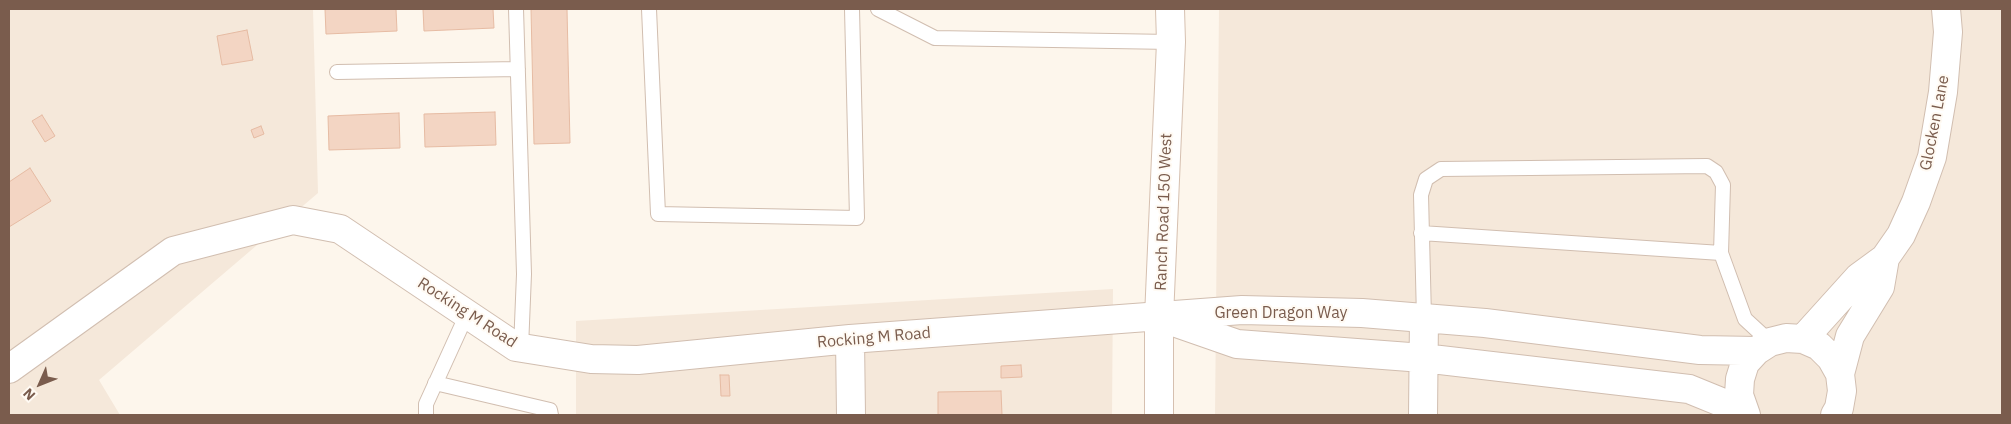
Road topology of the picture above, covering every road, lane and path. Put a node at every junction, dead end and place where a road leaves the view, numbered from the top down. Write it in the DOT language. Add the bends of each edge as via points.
graph roads {
  1 [pos="516,9"];
  2 [pos="649,9"];
  3 [pos="852,9"];
  4 [pos="878,9"];
  5 [pos="1170,9"];
  6 [pos="1946,9"];
  7 [pos="1171,42"];
  8 [pos="518,69"];
  9 [pos="337,72"];
  10 [pos="1421,234"];
  11 [pos="1721,253"];
  12 [pos="1885,258"];
  13 [pos="467,314"];
  14 [pos="1159,317"];
  15 [pos="1424,318"];
  16 [pos="850,339"];
  17 [pos="1803,339"];
  18 [pos="1763,346"];
  19 [pos="521,348"];
  20 [pos="1423,358"];
  21 [pos="9,369"];
  22 [pos="1840,374"];
  23 [pos="436,383"];
  24 [pos="1745,413"];
  25 [pos="426,415"];
  26 [pos="552,415"];
  27 [pos="851,415"];
  28 [pos="1159,415"];
  29 [pos="1423,415"];
  30 [pos="1835,415"];
  1 -- 8 [label="lane"];
  2 -- 3 [label="lane" via="658,214 857,218"];
  4 -- 7 [label="lane" via="935,38"];
  5 -- 7 [label="street, Ranch Road 150 West"];
  6 -- 12 [label="street, Glocken Lane" via="1948,32 1943,92 1932,157 1901,235"];
  7 -- 14 [label="street, Ranch Road 150 West"];
  8 -- 9 [label="lane"];
  8 -- 19 [label="lane" via="524,274"];
  10 -- 11 [label="lane"];
  10 -- 11 [label="lane" via="1421,195 1426,179 1441,169 1706,166 1716,172 1723,185"];
  10 -- 15 [label="lane"];
  11 -- 18 [label="lane" via="1745,319"];
  12 -- 17 [label="street, Glocken Lane" via="1859,277"];
  12 -- 22 [label="street, Glocken Lane" via="1880,287 1850,336"];
  13 -- 19 [label="street, Rocking M Road"];
  13 -- 21 [label="street, Rocking M Road" via="340,229 293,220 173,252"];
  13 -- 23 [label="lane"];
  14 -- 15 [label="street, Green Dragon Way" via="1242,310"];
  14 -- 16 [label="street, Rocking M Road"];
  14 -- 20 [label="street, Green Dragon Way" via="1237,344"];
  14 -- 28 [label="street, Ranch Road 150 West"];
  15 -- 18 [label="street, Green Dragon Way" via="1485,322 1700,350"];
  15 -- 20 [label="street"];
  16 -- 19 [label="street, Rocking M Road" via="638,360 591,359"];
  16 -- 27 [label="street"];
  17 -- 18 [label="street, Green Dragon Way" via="1786,338"];
  17 -- 22 [label="street" via="1819,346"];
  18 -- 24 [label="street" via="1746,363 1740,379 1739,395"];
  20 -- 24 [label="street, Green Dragon Way" via="1689,389"];
  20 -- 29 [label="street"];
  22 -- 30 [label="street, Glocken Lane" via="1842,391"];
  23 -- 25 [label="lane" via="426,404"];
  23 -- 26 [label="lane" via="550,410"];
}
